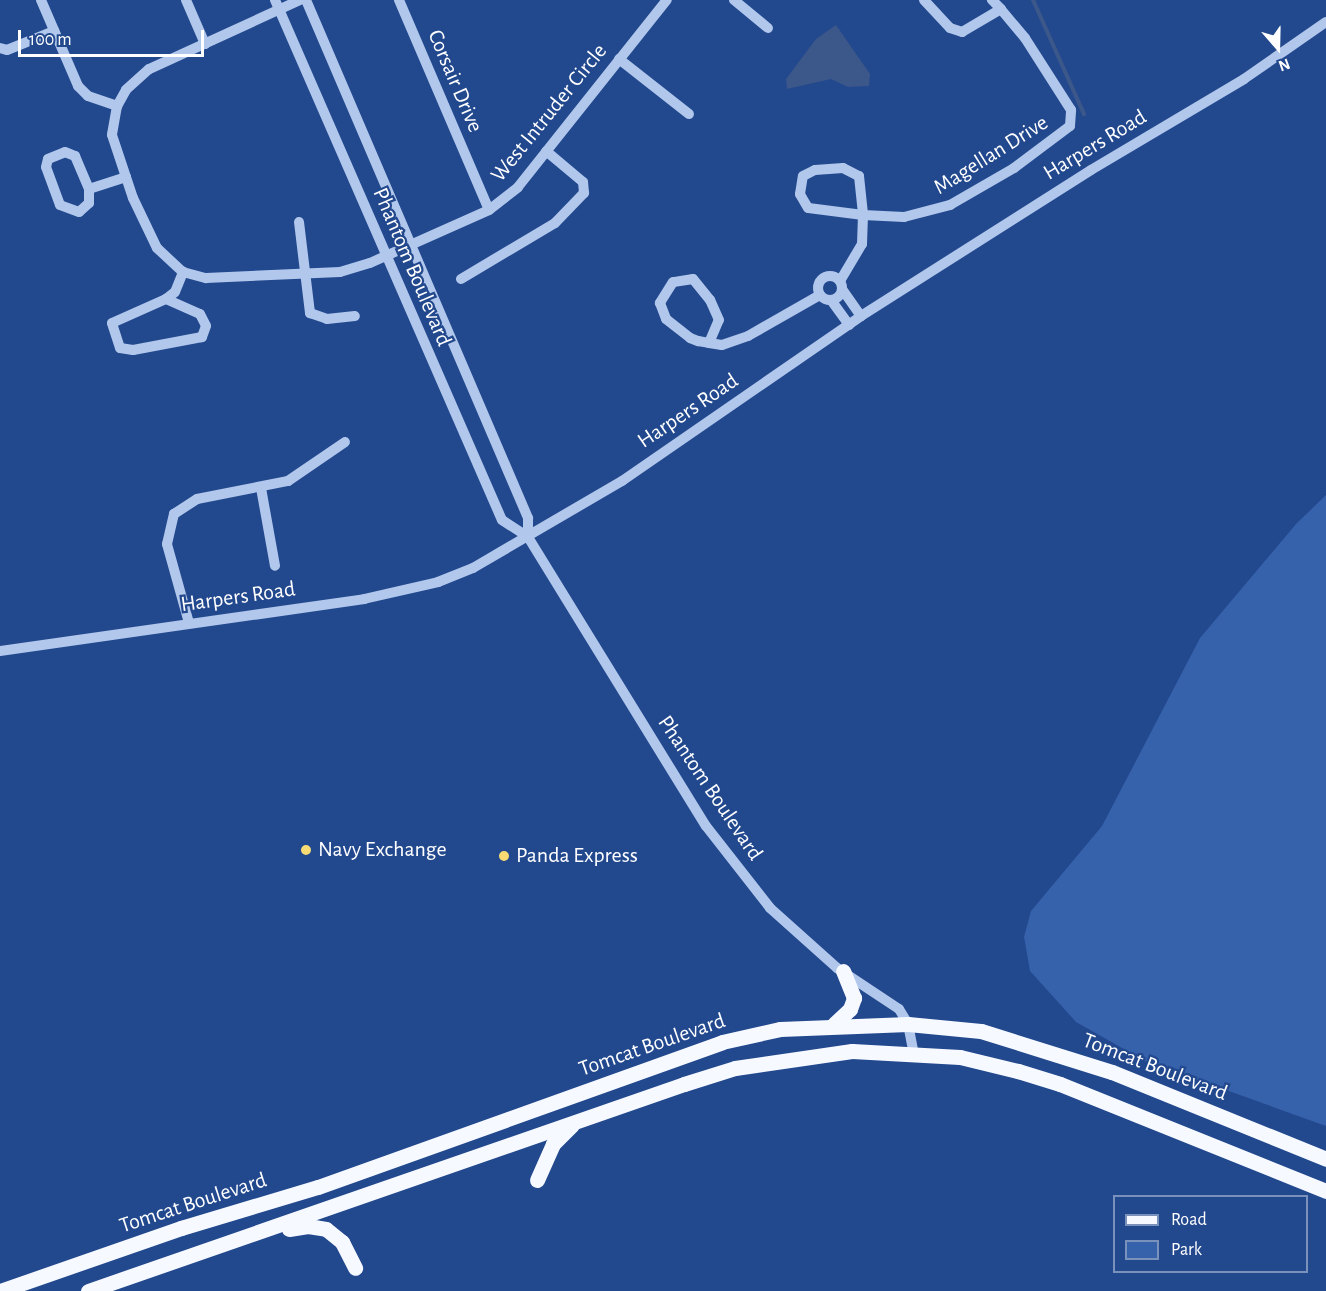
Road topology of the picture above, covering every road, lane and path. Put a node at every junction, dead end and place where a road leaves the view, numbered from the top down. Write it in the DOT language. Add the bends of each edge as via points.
graph roads {
  1 [pos="40,0"];
  2 [pos="186,0"];
  3 [pos="300,0"];
  4 [pos="306,0"];
  5 [pos="399,0"];
  6 [pos="667,0"];
  7 [pos="734,0"];
  8 [pos="924,0"];
  9 [pos="992,0"];
  10 [pos="277,4"];
  11 [pos="1001,9"];
  12 [pos="1326,22"];
  13 [pos="768,28"];
  14 [pos="54,31"];
  15 [pos="205,44"];
  16 [pos="0,48"];
  17 [pos="619,59"];
  18 [pos="117,106"];
  19 [pos="689,114"];
  20 [pos="546,151"];
  21 [pos="126,177"];
  22 [pos="89,189"];
  23 [pos="489,210"];
  24 [pos="863,215"];
  25 [pos="299,222"];
  26 [pos="412,245"];
  27 [pos="386,256"];
  28 [pos="183,272"];
  29 [pos="305,274"];
  30 [pos="461,279"];
  31 [pos="841,285"];
  32 [pos="820,295"];
  33 [pos="166,299"];
  34 [pos="831,300"];
  35 [pos="355,316"];
  36 [pos="861,316"];
  37 [pos="849,325"];
  38 [pos="709,343"];
  39 [pos="345,442"];
  40 [pos="261,488"];
  41 [pos="528,537"];
  42 [pos="275,566"];
  43 [pos="189,623"];
  44 [pos="0,651"];
  45 [pos="843,971"];
  46 [pos="834,1024"];
  47 [pos="908,1024"];
  48 [pos="914,1054"];
  49 [pos="576,1121"];
  50 [pos="1326,1159"];
  51 [pos="537,1180"];
  52 [pos="1326,1191"];
  53 [pos="234,1240"];
  54 [pos="355,1268"];
  55 [pos="0,1291"];
  56 [pos="88,1291"];
  1 -- 14 [label="street"];
  2 -- 15 [label="street"];
  3 -- 10 [label="street"];
  4 -- 26 [label="street, Phantom Boulevard"];
  5 -- 23 [label="street, Corsair Drive"];
  6 -- 17 [label="street, West Intruder Circle"];
  7 -- 13 [label="street"];
  8 -- 11 [label="street" via="956,31"];
  9 -- 11 [label="street, Magellan Drive"];
  10 -- 15 [label="street"];
  10 -- 27 [label="street, Phantom Boulevard"];
  11 -- 24 [label="street, Magellan Drive" via="1025,38 1071,110 1070,126 1014,168 950,205 904,217"];
  12 -- 36 [label="street, Harpers Road" via="1244,79 1091,170"];
  14 -- 16 [label="street" via="7,50"];
  14 -- 18 [label="street" via="82,92"];
  15 -- 18 [label="street" via="149,69 130,85"];
  17 -- 19 [label="street"];
  17 -- 20 [label="street, West Intruder Circle"];
  18 -- 21 [label="street" via="112,135"];
  20 -- 23 [label="street, West Intruder Circle" via="518,186"];
  20 -- 30 [label="street" via="583,182 584,193 555,223"];
  21 -- 22 [label="street"];
  21 -- 28 [label="street" via="157,248"];
  22 -- 22 [label="street" via="71,153 48,159 46,167 64,209 85,209 91,197"];
  23 -- 26 [label="street, West Intruder Circle"];
  24 -- 24 [label="street" via="808,208 800,194 803,176 815,170 852,170 859,176 863,191"];
  24 -- 31 [label="street" via="858,256"];
  25 -- 29 [label="street"];
  26 -- 27 [label="street, West Intruder Circle"];
  26 -- 41 [label="street, Phantom Boulevard" via="528,518"];
  27 -- 29 [label="street, West Intruder Circle" via="354,269"];
  27 -- 41 [label="street, Phantom Boulevard" via="502,520"];
  28 -- 29 [label="street, West Intruder Circle" via="206,278"];
  28 -- 33 [label="street" via="175,292"];
  29 -- 35 [label="street" via="308,308 313,316"];
  31 -- 32 [label="street" via="829,276 822,280"];
  31 -- 34 [label="street"];
  31 -- 36 [label="street"];
  32 -- 34 [label="street"];
  32 -- 38 [label="street" via="734,342"];
  33 -- 33 [label="street" via="116,319 111,328 120,348 133,350 202,337 206,326 200,314"];
  34 -- 37 [label="street"];
  36 -- 37 [label="street, Harpers Road"];
  37 -- 41 [label="street, Harpers Road" via="622,481"];
  38 -- 38 [label="street" via="690,338 661,312 662,294 673,282 693,279 710,300 718,320"];
  39 -- 40 [label="street" via="288,481"];
  40 -- 42 [label="street"];
  40 -- 43 [label="street" via="198,499 174,514 167,544"];
  41 -- 43 [label="street, Harpers Road" via="473,568 438,582 364,599"];
  41 -- 45 [label="street, Phantom Boulevard" via="706,826 770,908"];
  43 -- 44 [label="street, Harpers Road"];
  45 -- 46 [label="main road" via="854,998 850,1009"];
  45 -- 47 [label="street, Phantom Boulevard" via="899,1010"];
  46 -- 47 [label="main road, Tomcat Boulevard"];
  46 -- 55 [label="main road, Tomcat Boulevard" via="780,1029 722,1042 318,1187 181,1228"];
  47 -- 48 [label="street"];
  47 -- 50 [label="main road, Tomcat Boulevard" via="981,1031 1032,1045 1112,1072"];
  48 -- 49 [label="main road" via="852,1051 747,1066"];
  48 -- 52 [label="main road" via="960,1058 1060,1084"];
  49 -- 51 [label="main road" via="553,1144"];
  49 -- 53 [label="main road"];
  53 -- 54 [label="main road" via="308,1226 326,1229 342,1242"];
  53 -- 56 [label="main road"];
}
